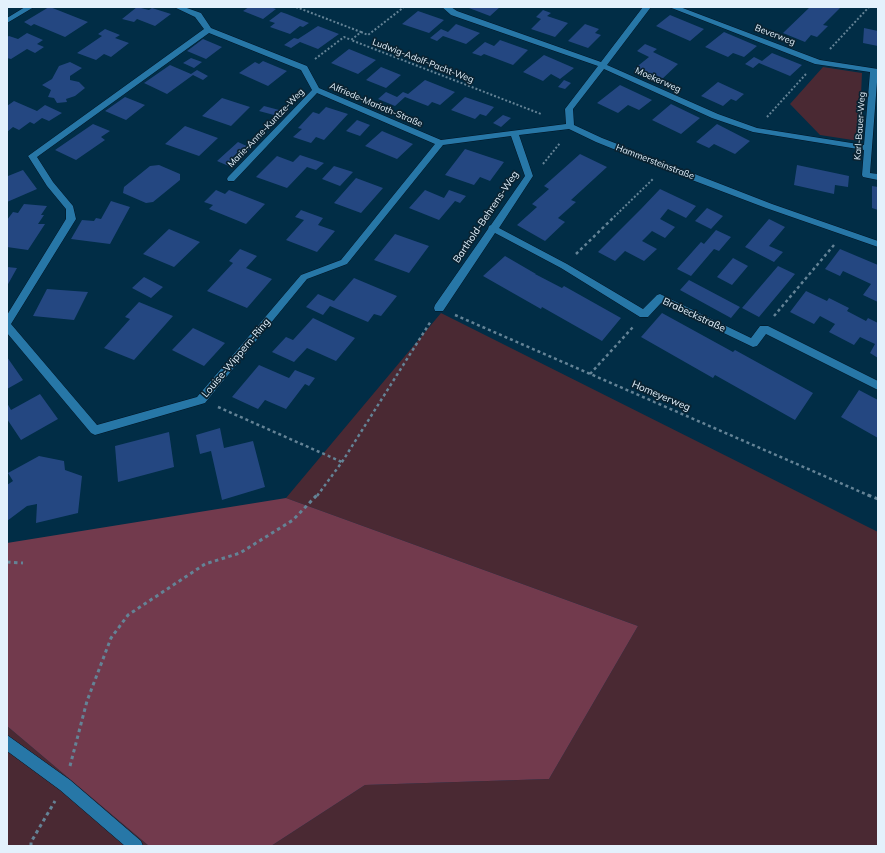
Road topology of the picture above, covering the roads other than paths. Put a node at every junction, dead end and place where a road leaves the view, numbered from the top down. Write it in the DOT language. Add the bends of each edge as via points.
graph roads {
  1 [pos="30,7"];
  2 [pos="178,7"];
  3 [pos="446,7"];
  4 [pos="646,7"];
  5 [pos="673,7"];
  6 [pos="7,22"];
  7 [pos="208,30"];
  8 [pos="601,65"];
  9 [pos="876,70"];
  10 [pos="316,90"];
  11 [pos="571,124"];
  12 [pos="514,133"];
  13 [pos="440,143"];
  14 [pos="868,148"];
  15 [pos="878,177"];
  16 [pos="230,179"];
  17 [pos="492,228"];
  18 [pos="878,244"];
  19 [pos="438,308"];
  20 [pos="7,324"];
  21 [pos="878,386"];
  22 [pos="7,742"];
  23 [pos="136,846"];
  1 -- 6 [label="street"];
  2 -- 7 [label="street" via="198,15"];
  3 -- 8 [label="street, Moekerweg" via="454,13"];
  4 -- 8 [label="street"];
  5 -- 9 [label="street, Beverweg" via="818,62"];
  7 -- 10 [label="street, Alfriede-Marioth-Straße" via="304,68"];
  7 -- 20 [label="street, Louise-Wippern-Ring" via="32,156 70,208 71,219"];
  8 -- 11 [label="street" via="569,109"];
  8 -- 14 [label="street, Moekerweg" via="714,116 756,130"];
  9 -- 14 [label="street, Karl-Bauer-Weg"];
  10 -- 13 [label="street, Alfriede-Marioth-Straße"];
  10 -- 16 [label="street, Marie-Anne-Kuntze-Weg"];
  11 -- 12 [label="street"];
  11 -- 18 [label="street, Hammersteinstraße" via="599,140 666,167"];
  12 -- 13 [label="street"];
  12 -- 17 [label="street, Barthold-Behrens-Weg" via="529,176"];
  13 -- 20 [label="street, Louise-Wippern-Ring" via="344,262 304,277 201,400 95,430"];
  14 -- 15 [label="street, Karl-Bauer-Weg" via="866,174"];
  17 -- 19 [label="street, Barthold-Behrens-Weg"];
  17 -- 21 [label="street, Brabeckstraße" via="564,266 644,314 660,298 753,343 764,329"];
  22 -- 23 [label="street" via="65,785"];
}
